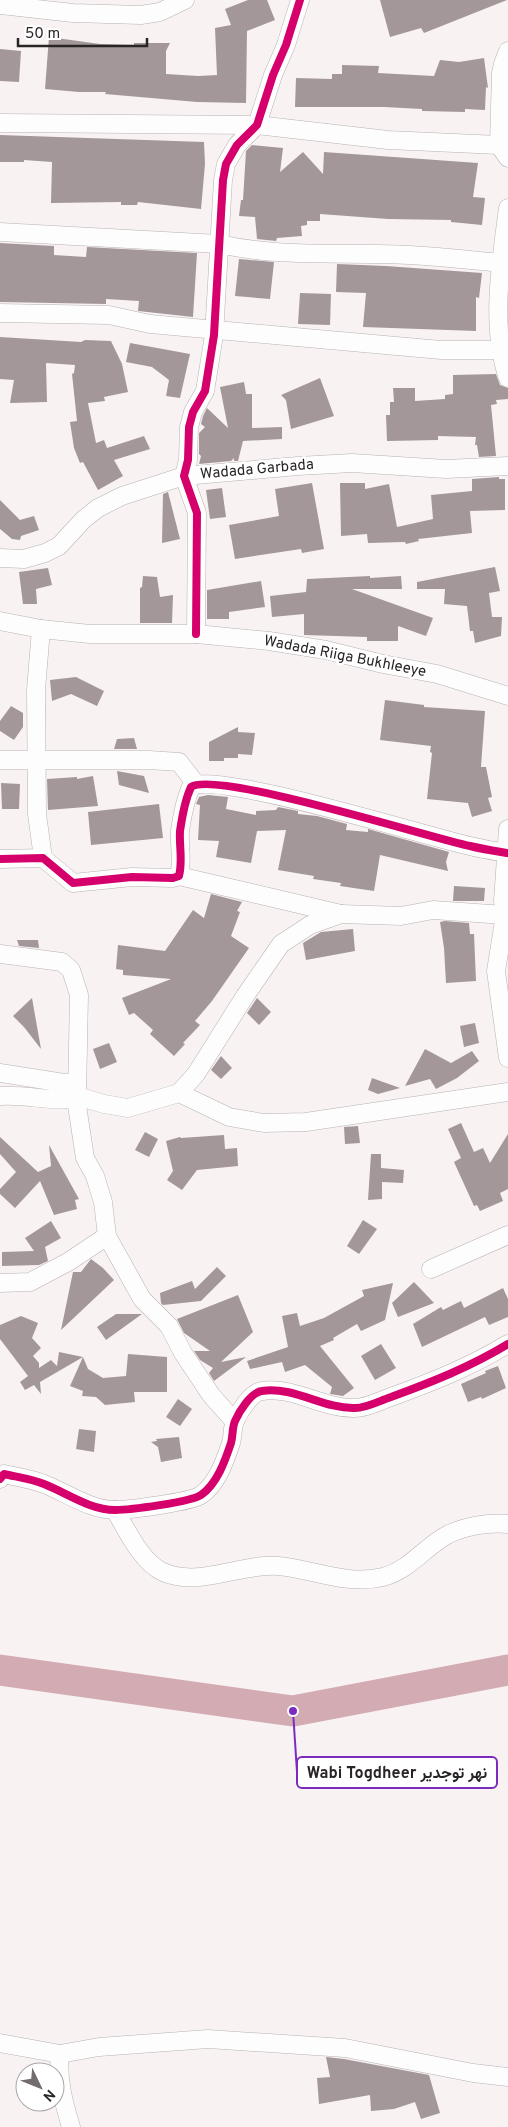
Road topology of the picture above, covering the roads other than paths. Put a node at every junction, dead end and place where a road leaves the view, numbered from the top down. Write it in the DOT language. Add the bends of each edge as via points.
graph roads {
  1 [pos="185,0"];
  2 [pos="300,0"];
  3 [pos="0,5"];
  4 [pos="508,51"];
  5 [pos="0,123"];
  6 [pos="257,125"];
  7 [pos="503,152"];
  8 [pos="508,208"];
  9 [pos="0,232"];
  10 [pos="219,244"];
  11 [pos="500,263"];
  12 [pos="0,313"];
  13 [pos="215,330"];
  14 [pos="505,350"];
  15 [pos="508,378"];
  16 [pos="508,466"];
  17 [pos="184,476"];
  18 [pos="0,558"];
  19 [pos="0,620"];
  20 [pos="41,629"];
  21 [pos="196,634"];
  22 [pos="508,696"];
  23 [pos="0,760"];
  24 [pos="38,761"];
  25 [pos="196,784"];
  26 [pos="508,829"];
  27 [pos="507,853"];
  28 [pos="0,858"];
  29 [pos="43,858"];
  30 [pos="179,876"];
  31 [pos="505,905"];
  32 [pos="341,914"];
  33 [pos="0,954"];
  34 [pos="506,1037"];
  35 [pos="508,1058"];
  36 [pos="0,1073"];
  37 [pos="508,1092"];
  38 [pos="76,1093"];
  39 [pos="179,1093"];
  40 [pos="0,1096"];
  41 [pos="508,1235"];
  42 [pos="106,1236"];
  43 [pos="431,1269"];
  44 [pos="0,1283"];
  45 [pos="508,1344"];
  46 [pos="235,1422"];
  47 [pos="1,1475"];
  48 [pos="116,1510"];
  49 [pos="508,1524"];
  50 [pos="0,2043"];
  51 [pos="60,2054"];
  52 [pos="508,2077"];
  53 [pos="71,2127"];
  1 -- 3 [label="street" via="160,12 141,15 89,14"];
  2 -- 6 [label="street"];
  4 -- 7 [label="street" via="502,64"];
  5 -- 6 [label="street"];
  6 -- 7 [label="street"];
  6 -- 10 [label="street" via="241,139 226,164"];
  8 -- 11 [label="street"];
  9 -- 10 [label="street"];
  10 -- 11 [label="street" via="278,254 381,254"];
  10 -- 13 [label="street"];
  11 -- 14 [label="street"];
  12 -- 13 [label="street" via="109,315 150,324"];
  13 -- 14 [label="street" via="441,350"];
  13 -- 17 [label="street" via="205,391 189,427"];
  14 -- 15 [label="street"];
  16 -- 17 [label="street, Wadada Garbada" via="446,469 352,463"];
  17 -- 18 [label="street, Wadada Garbada" via="122,496 98,508 59,546 45,553 24,559"];
  17 -- 21 [label="street" via="197,513"];
  19 -- 20 [label="street, Wadada Riiga Bukhleeye"];
  20 -- 21 [label="street, Wadada Riiga Bukhleeye" via="90,634"];
  20 -- 24 [label="street" via="36,690"];
  21 -- 22 [label="street, Wadada Riiga Bukhleeye" via="326,650 437,674"];
  23 -- 24 [label="street"];
  24 -- 25 [label="street" via="178,762"];
  24 -- 29 [label="street" via="37,814"];
  25 -- 27 [label="street" via="257,792"];
  25 -- 30 [label="street" via="187,796 180,830 182,862"];
  26 -- 27 [label="street"];
  27 -- 31 [label="street"];
  28 -- 29 [label="street"];
  29 -- 30 [label="street" via="73,883"];
  30 -- 32 [label="street"];
  31 -- 32 [label="street" via="433,910 401,916"];
  31 -- 34 [label="street" via="496,971"];
  32 -- 39 [label="street" via="310,925 281,944 196,1074"];
  33 -- 38 [label="street" via="62,962 71,970 79,995"];
  34 -- 35 [label="street"];
  36 -- 38 [label="street" via="64,1083"];
  37 -- 39 [label="street" via="306,1122 264,1122 229,1117"];
  38 -- 39 [label="street" via="104,1104 128,1108"];
  38 -- 40 [label="street" via="60,1101"];
  38 -- 42 [label="street" via="84,1158 95,1176 103,1202"];
  41 -- 43 [label="street"];
  42 -- 44 [label="street" via="68,1262 30,1282"];
  42 -- 46 [label="street" via="142,1299 169,1326 211,1395"];
  45 -- 46 [label="street" via="453,1374 369,1406 354,1408 325,1404 296,1394 260,1391 252,1396"];
  46 -- 48 [label="street" via="219,1475 202,1495 189,1500"];
  47 -- 48 [label="street" via="44,1484 84,1502"];
  48 -- 49 [label="street" via="150,1564 173,1576 215,1576 248,1568 277,1566 337,1578 383,1577 403,1569 448,1534 472,1526"];
  50 -- 51 [label="street"];
  51 -- 52 [label="street" via="99,2047 208,2039 345,2048"];
  51 -- 53 [label="street" via="58,2066"];
}
